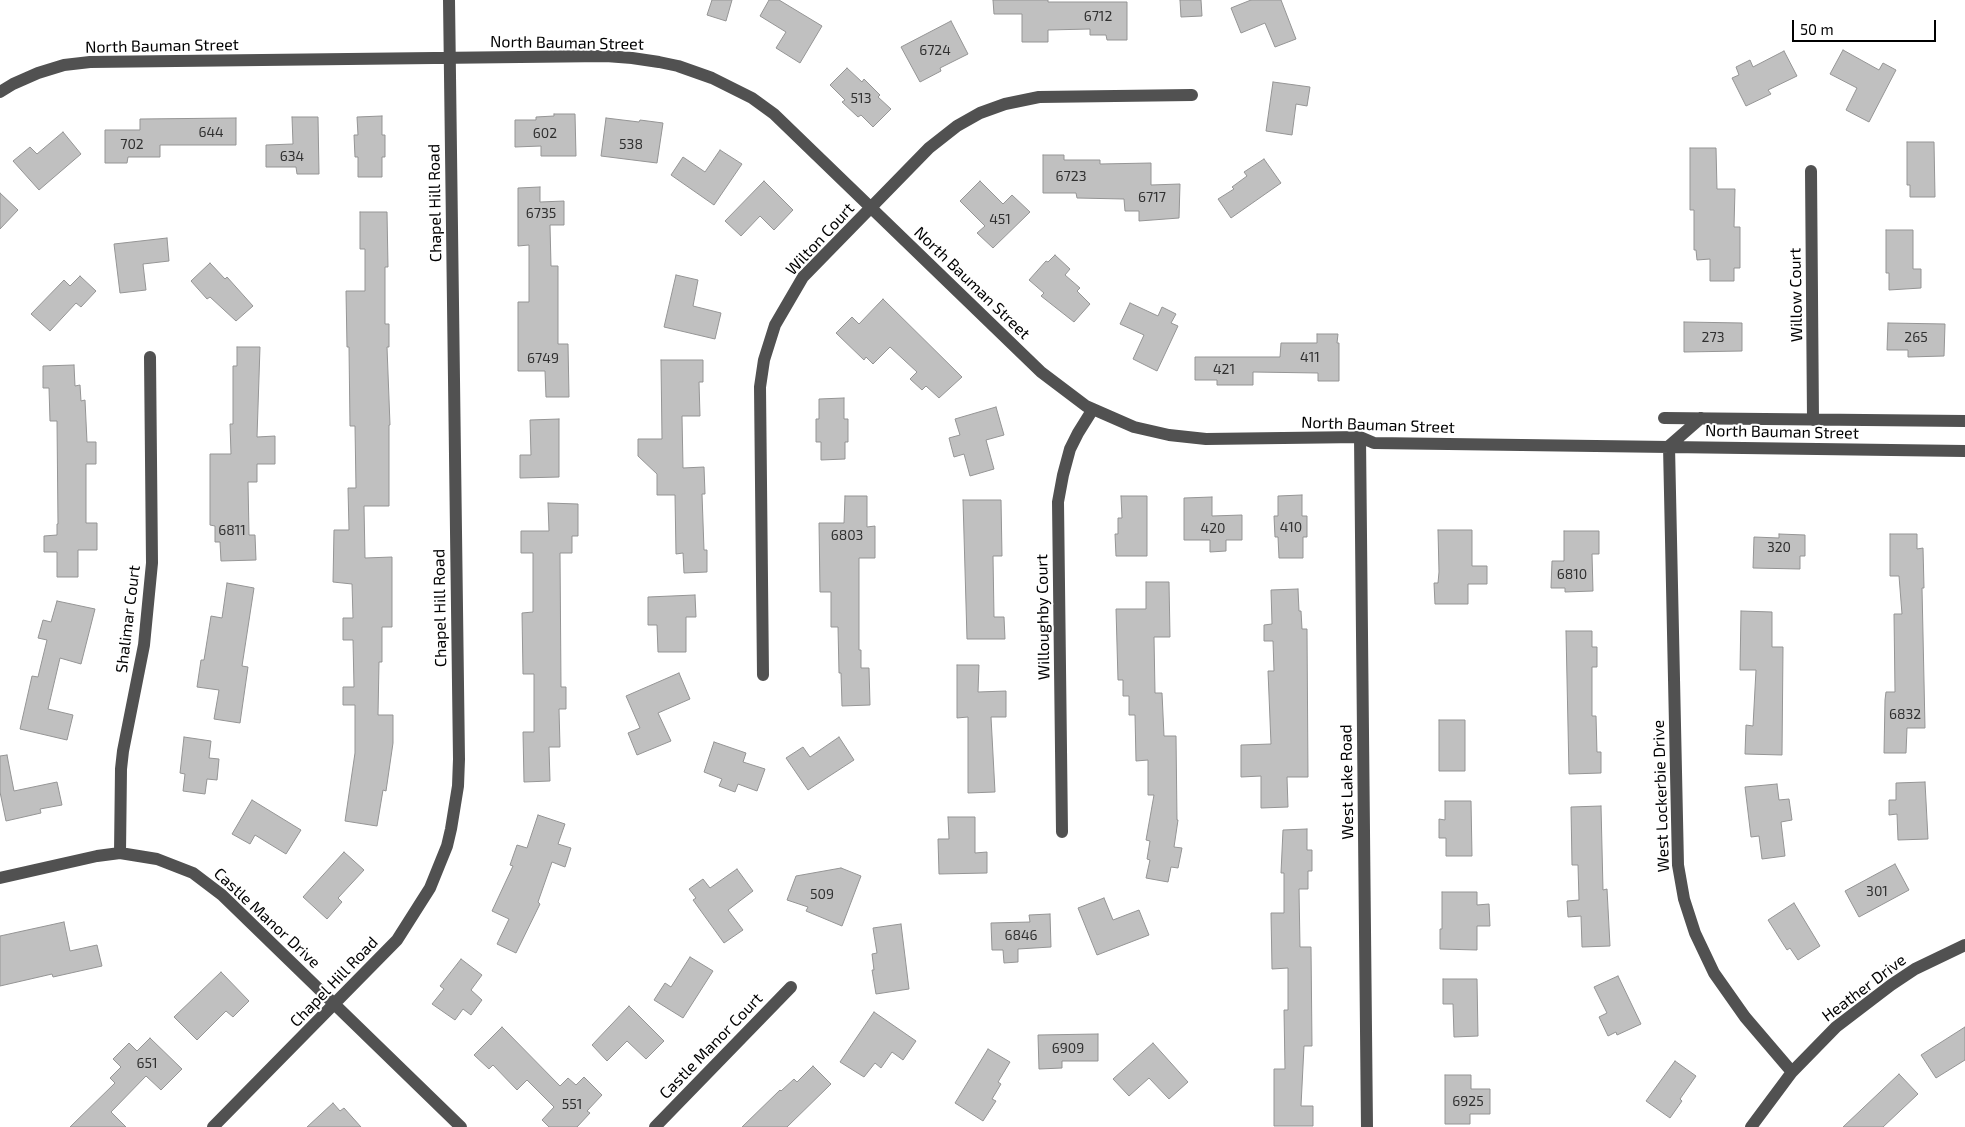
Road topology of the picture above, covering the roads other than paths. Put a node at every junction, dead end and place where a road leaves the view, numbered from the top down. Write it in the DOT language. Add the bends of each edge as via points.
graph roads {
  1 [pos="449,0"];
  2 [pos="449,58"];
  3 [pos="0,92"];
  4 [pos="1192,95"];
  5 [pos="1811,171"];
  6 [pos="871,207"];
  7 [pos="150,357"];
  8 [pos="1093,409"];
  9 [pos="1664,418"];
  10 [pos="1701,418"];
  11 [pos="1813,420"];
  12 [pos="1965,421"];
  13 [pos="1360,437"];
  14 [pos="1669,446"];
  15 [pos="1965,451"];
  16 [pos="763,675"];
  17 [pos="1062,832"];
  18 [pos="120,853"];
  19 [pos="0,878"];
  20 [pos="1965,945"];
  21 [pos="791,987"];
  22 [pos="335,1004"];
  23 [pos="1792,1072"];
  24 [pos="213,1127"];
  25 [pos="461,1127"];
  26 [pos="655,1127"];
  27 [pos="1367,1127"];
  28 [pos="1751,1127"];
  1 -- 2 [label="street, Chapel Hill Road"];
  2 -- 3 [label="street, North Bauman Street" via="81,63 38,73"];
  2 -- 6 [label="street, North Bauman Street" via="615,57 659,62 695,71 736,90 774,114"];
  2 -- 22 [label="street, Chapel Hill Road" via="459,759 456,803 447,846 421,903 397,940"];
  4 -- 6 [label="street, Wilton Court" via="1039,97 1005,104 949,131"];
  5 -- 11 [label="street, Willow Court"];
  6 -- 8 [label="street, North Bauman Street" via="1041,372"];
  6 -- 16 [label="street, Wilton Court" via="809,270 793,292 774,325 764,360 760,406"];
  7 -- 18 [label="street, Shalimar Court" via="152,563 144,645 121,769"];
  8 -- 13 [label="street, North Bauman Street" via="1151,432 1196,438"];
  8 -- 17 [label="street, Willoughby Court" via="1070,449 1058,502"];
  9 -- 10 [label="street, North Bauman Street"];
  10 -- 11 [label="street, North Bauman Street"];
  10 -- 14 [label="street"];
  11 -- 12 [label="street, North Bauman Street"];
  13 -- 14 [label="street, North Bauman Street" via="1374,443"];
  13 -- 27 [label="street, West Lake Road"];
  14 -- 15 [label="street, North Bauman Street"];
  14 -- 23 [label="street, West Lockerbie Drive" via="1680,882 1695,933 1714,973 1745,1017"];
  18 -- 19 [label="street, Castle Manor Drive"];
  18 -- 22 [label="street, Castle Manor Drive" via="149,857 193,873"];
  20 -- 23 [label="street, Heather Drive" via="1916,969 1864,1004 1836,1027"];
  21 -- 26 [label="street, Castle Manor Court"];
  22 -- 24 [label="street, Chapel Hill Road"];
  22 -- 25 [label="street, Castle Manor Drive"];
  23 -- 28 [label="street"];
}
